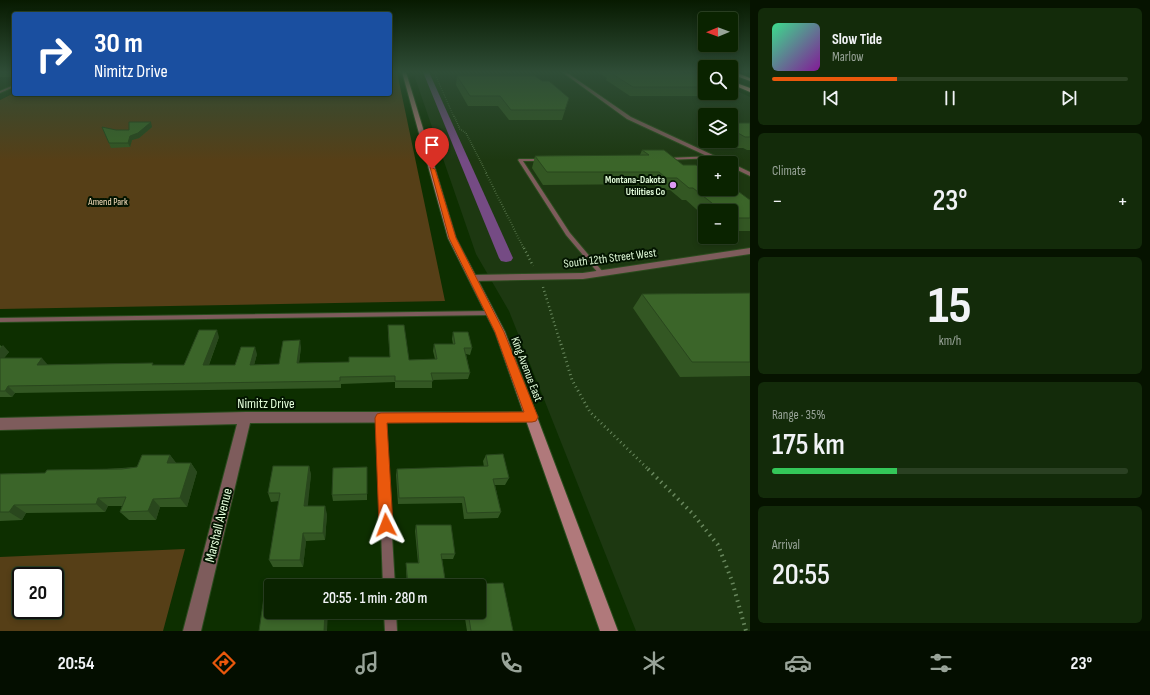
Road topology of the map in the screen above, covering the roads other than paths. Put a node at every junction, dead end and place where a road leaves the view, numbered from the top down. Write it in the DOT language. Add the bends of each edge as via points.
graph roads {
  1 [pos="413,101"];
  2 [pos="606,101"];
  3 [pos="712,156"];
  4 [pos="698,158"];
  5 [pos="660,159"];
  6 [pos="551,160"];
  7 [pos="738,168"];
  8 [pos="750,174"];
  9 [pos="750,251"];
  10 [pos="601,273"];
  11 [pos="473,278"];
  12 [pos="490,313"];
  13 [pos="0,320"];
  14 [pos="532,417"];
  15 [pos="245,418"];
  16 [pos="381,418"];
  17 [pos="0,424"];
  18 [pos="389,579"];
  19 [pos="390,619"];
  20 [pos="192,631"];
  21 [pos="391,631"];
  22 [pos="610,631"];
  1 -- 11 [label="main road, King Avenue East" via="452,238"];
  2 -- 3 [label="street" via="629,118"];
  4 -- 5 [label="lane"];
  6 -- 10 [label="lane" via="520,160 568,234"];
  7 -- 8 [label="street"];
  9 -- 10 [label="street, South 12th Street West"];
  10 -- 11 [label="street, South 12th Street West" via="583,276"];
  11 -- 12 [label="main road, King Avenue East"];
  12 -- 13 [label="lane"];
  12 -- 14 [label="main road, King Avenue East" via="500,332"];
  14 -- 16 [label="street, Nimitz Drive"];
  14 -- 22 [label="main road, King Avenue East"];
  15 -- 16 [label="street, Nimitz Drive"];
  15 -- 17 [label="street, Nimitz Drive"];
  15 -- 20 [label="street, Marshall Avenue"];
  16 -- 18 [label="lane"];
  19 -- 21 [label="lane"];
}
